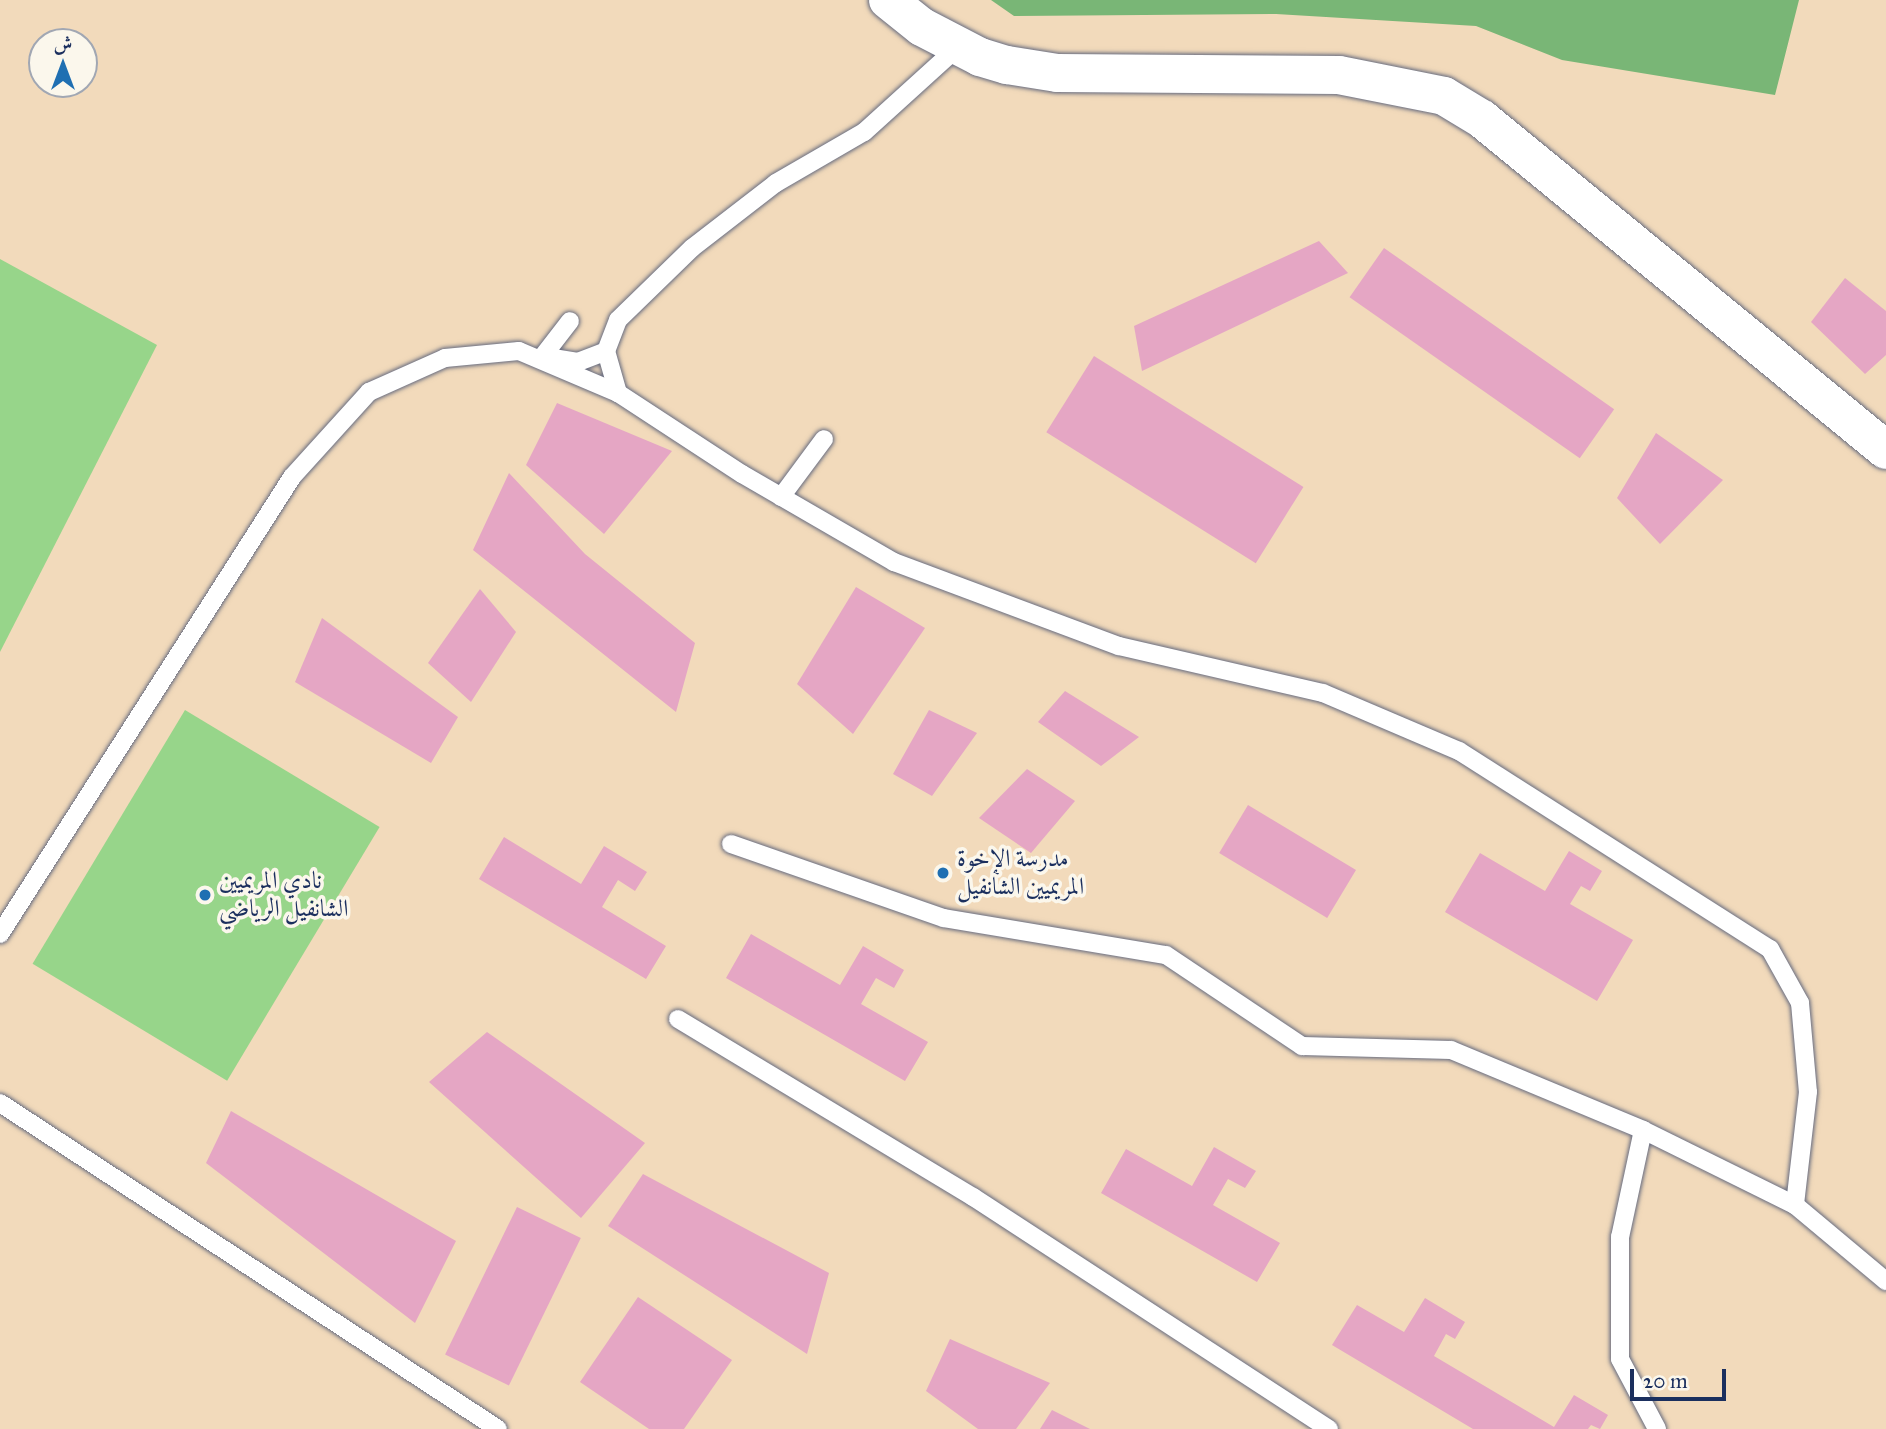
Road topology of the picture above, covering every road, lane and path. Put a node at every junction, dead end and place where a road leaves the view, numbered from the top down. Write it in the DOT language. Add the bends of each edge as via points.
graph roads {
  1 [pos="888,0"];
  2 [pos="959,46"];
  3 [pos="570,321"];
  4 [pos="519,351"];
  5 [pos="606,351"];
  6 [pos="543,356"];
  7 [pos="618,393"];
  8 [pos="824,439"];
  9 [pos="1886,450"];
  10 [pos="781,497"];
  11 [pos="731,844"];
  12 [pos="0,934"];
  13 [pos="678,1019"];
  14 [pos="0,1102"];
  15 [pos="1643,1130"];
  16 [pos="1795,1205"];
  17 [pos="1886,1281"];
  18 [pos="498,1429"];
  19 [pos="1329,1429"];
  20 [pos="1657,1429"];
  1 -- 2 [label="street" via="922,27"];
  2 -- 5 [label="lane" via="864,132 776,183 692,248 618,320"];
  2 -- 9 [label="street" via="1007,65 1057,73 1339,75 1444,96 1482,119"];
  3 -- 6 [label="lane"];
  4 -- 6 [label="lane"];
  4 -- 7 [label="lane"];
  4 -- 12 [label="lane" via="445,358 369,392 292,477"];
  5 -- 6 [label="lane" via="578,362"];
  5 -- 7 [label="lane"];
  7 -- 10 [label="lane"];
  8 -- 10 [label="lane"];
  10 -- 16 [label="lane" via="894,562 1119,646 1323,693 1459,751 1770,949 1800,1003 1808,1092"];
  11 -- 15 [label="lane" via="944,918 1166,955 1301,1046 1451,1050"];
  13 -- 19 [label="lane" via="973,1197"];
  14 -- 18 [label="lane"];
  15 -- 16 [label="lane"];
  15 -- 20 [label="lane" via="1620,1237 1620,1359"];
  16 -- 17 [label="lane"];
}
